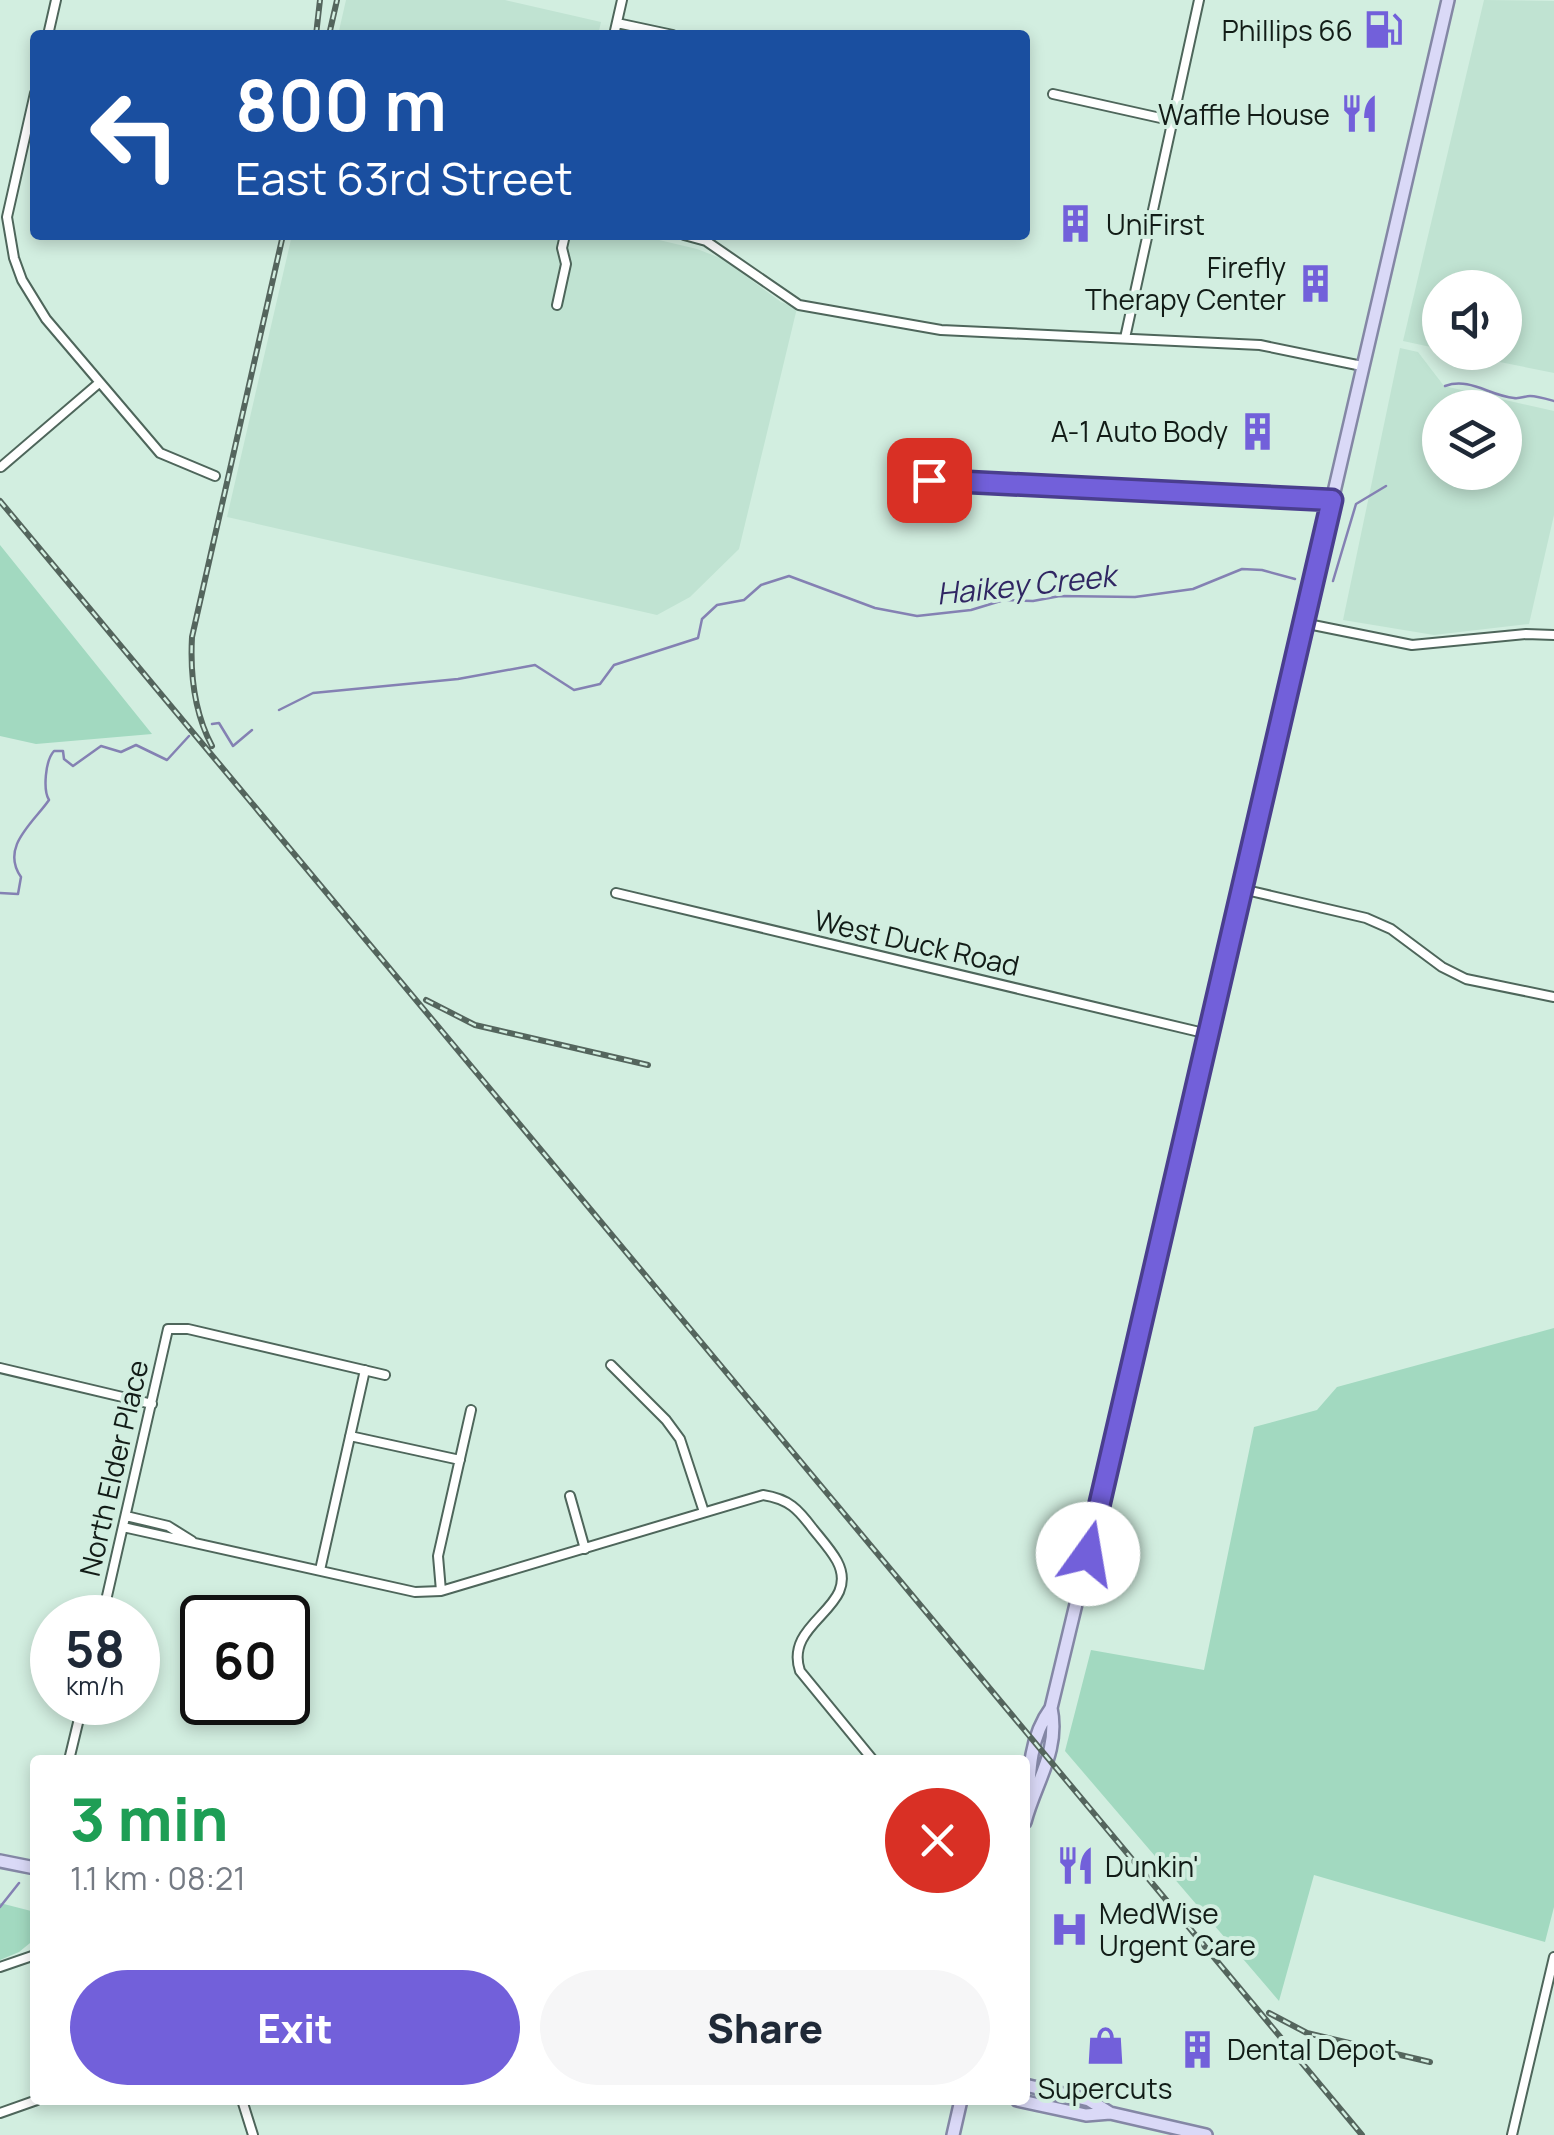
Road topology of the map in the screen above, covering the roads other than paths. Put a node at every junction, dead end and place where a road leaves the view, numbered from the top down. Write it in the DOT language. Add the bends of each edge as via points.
graph roads {
  1 [pos="56,0"];
  2 [pos="622,0"];
  3 [pos="1199,0"];
  4 [pos="1448,0"];
  5 [pos="617,22"];
  6 [pos="49,30"];
  7 [pos="615,30"];
  8 [pos="652,30"];
  9 [pos="1053,94"];
  10 [pos="30,115"];
  11 [pos="1174,121"];
  12 [pos="564,240"];
  13 [pos="702,240"];
  14 [pos="557,306"];
  15 [pos="1125,338"];
  16 [pos="1362,366"];
  17 [pos="99,383"];
  18 [pos="1,466"];
  19 [pos="215,476"];
  20 [pos="914,480"];
  21 [pos="1332,500"];
  22 [pos="1303,623"];
  23 [pos="1554,635"];
  24 [pos="1242,889"];
  25 [pos="616,893"];
  26 [pos="1554,997"];
  27 [pos="1208,1034"];
  28 [pos="611,1364"];
  29 [pos="0,1368"];
  30 [pos="365,1370"];
  31 [pos="385,1376"];
  32 [pos="152,1404"];
  33 [pos="471,1410"];
  34 [pos="350,1436"];
  35 [pos="460,1460"];
  36 [pos="570,1496"];
  37 [pos="704,1512"];
  38 [pos="126,1516"];
  39 [pos="123,1527"];
  40 [pos="192,1541"];
  41 [pos="585,1548"];
  42 [pos="320,1570"];
  43 [pos="441,1591"];
  44 [pos="107,1595"];
  45 [pos="78,1725"];
  46 [pos="71,1755"];
  47 [pos="868,1755"];
  48 [pos="1030,1807"];
  49 [pos="0,1860"];
  50 [pos="30,1867"];
  51 [pos="30,1957"];
  52 [pos="1554,1957"];
  53 [pos="0,1966"];
  54 [pos="1030,2086"];
  55 [pos="30,2102"];
  56 [pos="1030,2103"];
  57 [pos="244,2105"];
  58 [pos="960,2105"];
  59 [pos="0,2113"];
  60 [pos="1110,2114"];
  61 [pos="253,2135"];
  62 [pos="953,2135"];
  63 [pos="1206,2135"];
  64 [pos="1512,2135"];
  1 -- 6 [label="street"];
  2 -- 5 [label="street"];
  3 -- 11 [label="street"];
  4 -- 16 [label="main road"];
  5 -- 7 [label="street"];
  5 -- 8 [label="street"];
  9 -- 11 [label="street"];
  10 -- 17 [label="street" via="7,217 14,258 33,301"];
  11 -- 15 [label="street"];
  12 -- 14 [label="street"];
  13 -- 15 [label="street" via="799,305 941,330"];
  15 -- 16 [label="street" via="1260,345"];
  16 -- 21 [label="main road"];
  17 -- 18 [label="street"];
  17 -- 19 [label="street" via="160,453"];
  20 -- 21 [label="street"];
  21 -- 22 [label="main road"];
  22 -- 23 [label="street" via="1405,645"];
  22 -- 24 [label="main road"];
  24 -- 26 [label="street" via="1366,918 1466,979"];
  24 -- 27 [label="main road"];
  25 -- 27 [label="street, West Duck Road"];
  27 -- 48 [label="main road" via="1051,1708 1055,1728"];
  28 -- 37 [label="street" via="680,1439"];
  29 -- 32 [label="street"];
  30 -- 31 [label="street"];
  30 -- 32 [label="street, North Elder Place" via="168,1329"];
  30 -- 34 [label="street"];
  32 -- 38 [label="street, North Elder Place"];
  33 -- 35 [label="street"];
  34 -- 35 [label="street"];
  34 -- 42 [label="street"];
  35 -- 43 [label="street" via="438,1556"];
  36 -- 41 [label="street"];
  37 -- 41 [label="street"];
  37 -- 47 [label="street" via="778,1497 794,1504 838,1562 842,1575 834,1602 801,1636 796,1658"];
  38 -- 39 [label="street, North Elder Place"];
  38 -- 40 [label="street" via="168,1526"];
  39 -- 40 [label="street"];
  39 -- 44 [label="street, North Elder Place"];
  40 -- 42 [label="street"];
  41 -- 43 [label="street"];
  42 -- 43 [label="street" via="415,1592"];
  45 -- 46 [label="street"];
  49 -- 50 [label="main road"];
  51 -- 53 [label="street"];
  52 -- 64 [label="street"];
  54 -- 60 [label="main road" via="1089,2100"];
  55 -- 59 [label="street"];
  56 -- 60 [label="main road" via="1086,2116"];
  57 -- 61 [label="street"];
  58 -- 62 [label="main road"];
  60 -- 63 [label="main road"];
}
